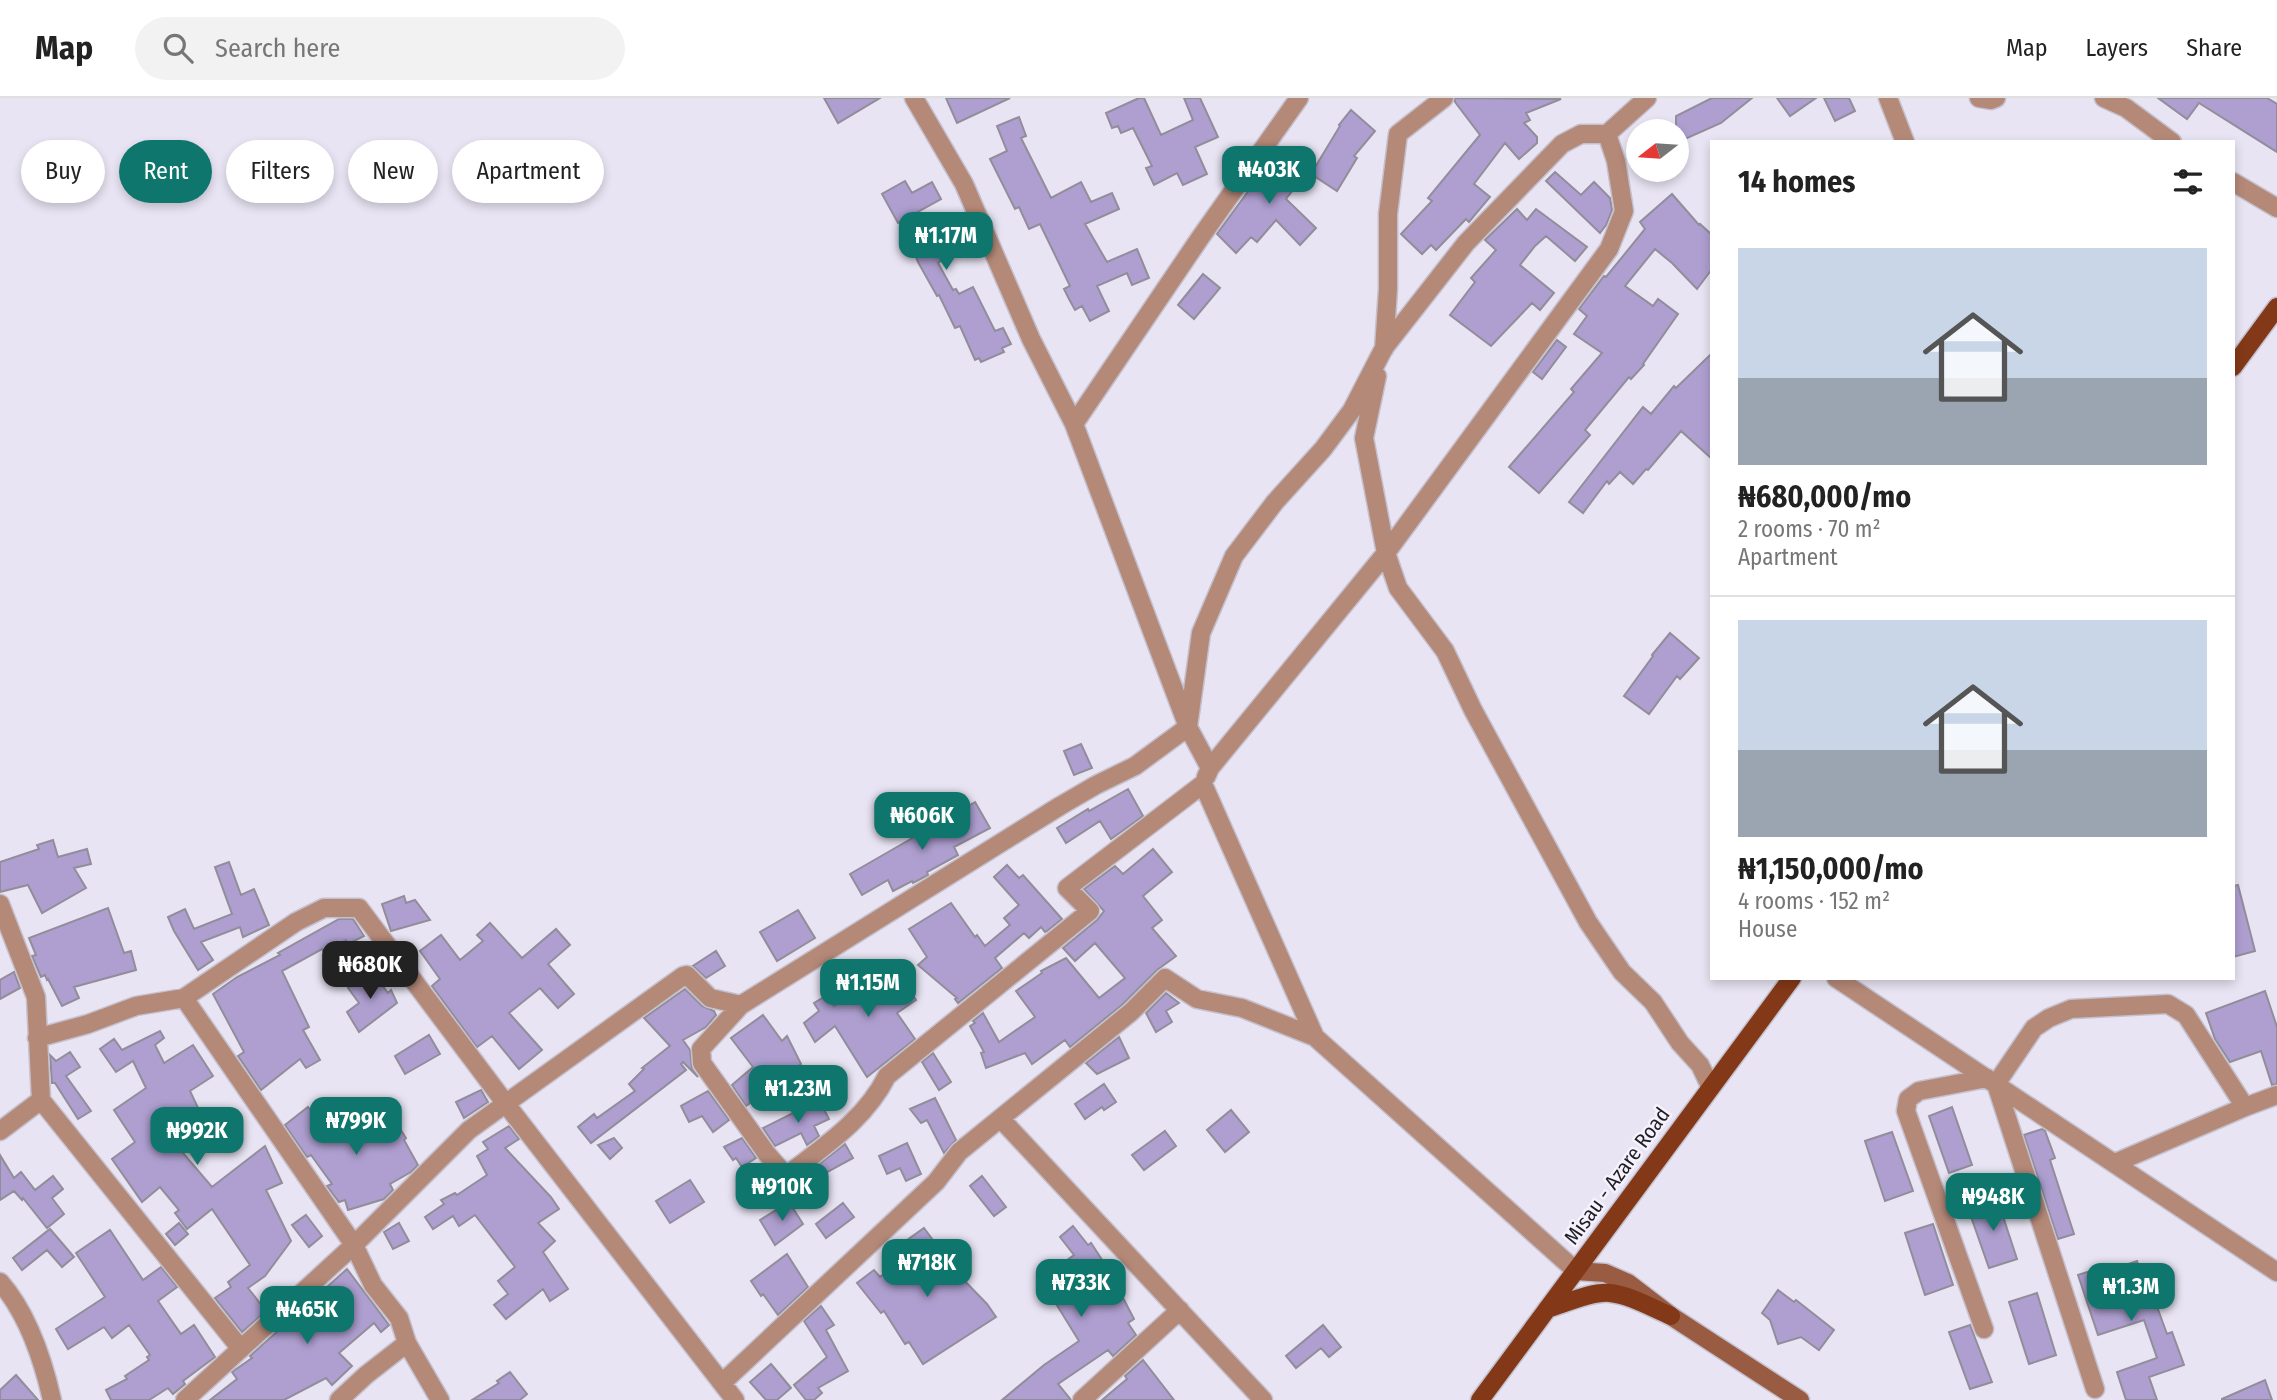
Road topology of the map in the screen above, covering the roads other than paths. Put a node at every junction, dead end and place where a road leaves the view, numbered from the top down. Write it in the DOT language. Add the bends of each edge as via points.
graph roads {
  1 [pos="914,98"];
  2 [pos="1299,98"];
  3 [pos="1444,98"];
  4 [pos="1647,98"];
  5 [pos="1888,98"];
  6 [pos="1979,98"];
  7 [pos="1996,98"];
  8 [pos="2104,98"];
  9 [pos="1606,134"];
  10 [pos="1904,140"];
  11 [pos="2169,140"];
  12 [pos="2235,183"];
  13 [pos="2277,208"];
  14 [pos="2277,307"];
  15 [pos="1384,348"];
  16 [pos="2235,364"];
  17 [pos="1074,424"];
  18 [pos="1386,553"];
  19 [pos="1188,727"];
  20 [pos="1206,776"];
  21 [pos="0,904"];
  22 [pos="6,933"];
  23 [pos="1790,980"];
  24 [pos="1839,980"];
  25 [pos="184,998"];
  26 [pos="741,1005"];
  27 [pos="1315,1037"];
  28 [pos="37,1038"];
  29 [pos="1992,1081"];
  30 [pos="1710,1086"];
  31 [pos="2277,1095"];
  32 [pos="41,1100"];
  33 [pos="506,1104"];
  34 [pos="2245,1107"];
  35 [pos="1002,1119"];
  36 [pos="0,1131"];
  37 [pos="2115,1163"];
  38 [pos="354,1245"];
  39 [pos="1576,1271"];
  40 [pos="2277,1272"];
  41 [pos="0,1282"];
  42 [pos="1180,1310"];
  43 [pos="1547,1310"];
  44 [pos="1671,1316"];
  45 [pos="1984,1329"];
  46 [pos="407,1343"];
  47 [pos="241,1349"];
  48 [pos="722,1383"];
  49 [pos="2095,1390"];
  50 [pos="52,1400"];
  51 [pos="185,1400"];
  52 [pos="339,1400"];
  53 [pos="440,1400"];
  54 [pos="734,1400"];
  55 [pos="1082,1400"];
  56 [pos="1263,1400"];
  57 [pos="1480,1400"];
  58 [pos="1800,1400"];
  1 -- 17 [label="street" via="964,184 1031,340"];
  2 -- 17 [label="street"];
  3 -- 15 [label="street" via="1398,134 1388,214"];
  4 -- 9 [label="street"];
  5 -- 10 [label="street"];
  6 -- 7 [label="street"];
  8 -- 11 [label="street"];
  9 -- 15 [label="street" via="1581,134 1562,144 1466,243"];
  9 -- 18 [label="street" via="1616,161 1624,211 1609,249"];
  12 -- 13 [label="street"];
  14 -- 16 [label="main road"];
  15 -- 18 [label="street" via="1364,438"];
  15 -- 19 [label="street" via="1352,410 1234,556 1201,633"];
  17 -- 19 [label="street"];
  18 -- 20 [label="street"];
  18 -- 30 [label="street" via="1398,588 1445,651 1588,922 1622,972 1653,1002 1700,1065"];
  19 -- 20 [label="street"];
  19 -- 26 [label="street" via="1135,766 1060,806"];
  20 -- 26 [label="street" via="1067,888 1090,911 887,1076 861,1116 786,1176 702,1063 701,1049"];
  20 -- 27 [label="street"];
  21 -- 22 [label="street"];
  22 -- 28 [label="street" via="36,997"];
  23 -- 30 [label="main road, Misau - Azare Road"];
  24 -- 29 [label="street"];
  25 -- 28 [label="street" via="136,1006"];
  25 -- 33 [label="street" via="296,922 324,908 359,908"];
  25 -- 38 [label="street"];
  26 -- 33 [label="street" via="710,998 683,976"];
  27 -- 35 [label="street" via="1242,1008 1197,999 1165,978"];
  27 -- 39 [label="street"];
  28 -- 32 [label="street"];
  29 -- 34 [label="street" via="2034,1028 2049,1018 2071,1009 2168,1004 2186,1015"];
  29 -- 37 [label="street"];
  29 -- 45 [label="street" via="1919,1091 1908,1099 1906,1111"];
  29 -- 49 [label="street"];
  30 -- 39 [label="main road, Misau - Azare Road"];
  31 -- 34 [label="street"];
  32 -- 36 [label="street"];
  32 -- 47 [label="street"];
  33 -- 38 [label="street" via="469,1130"];
  33 -- 48 [label="street"];
  34 -- 37 [label="street"];
  35 -- 42 [label="street"];
  35 -- 48 [label="street" via="959,1152 936,1182"];
  37 -- 40 [label="street"];
  38 -- 46 [label="street" via="373,1285 399,1318"];
  38 -- 47 [label="street"];
  39 -- 43 [label="main road, Misau - Azare Road"];
  39 -- 44 [label="street" via="1615,1276"];
  41 -- 50 [label="street" via="22,1316"];
  42 -- 55 [label="street"];
  42 -- 56 [label="street"];
  43 -- 44 [label="main road" via="1609,1293"];
  43 -- 57 [label="main road, Misau - Azare Road"];
  44 -- 58 [label="street"];
  46 -- 52 [label="street"];
  46 -- 53 [label="street"];
  47 -- 51 [label="street"];
  48 -- 54 [label="street"];
}
